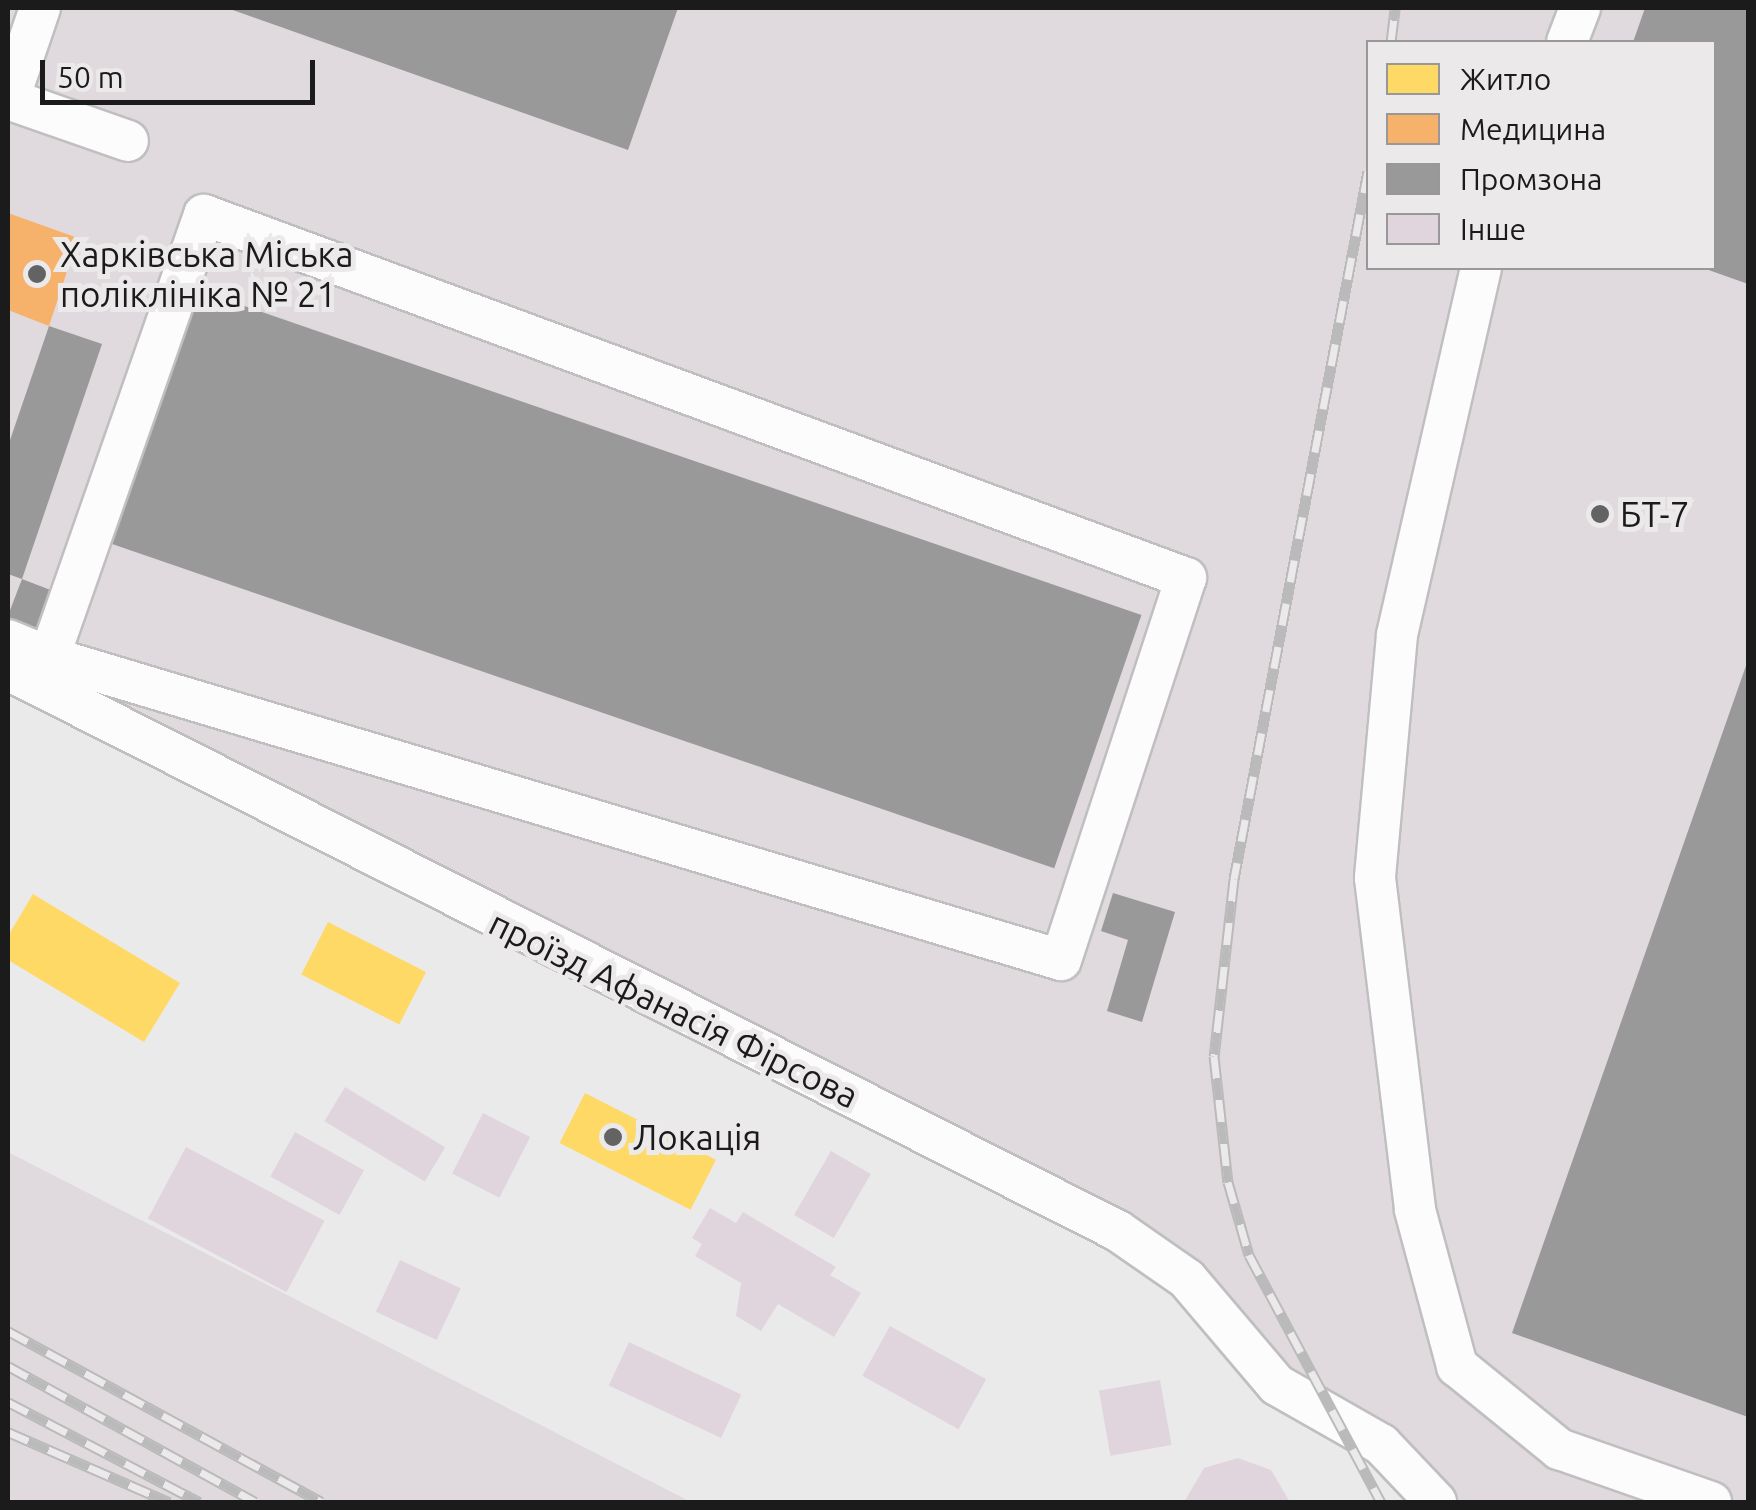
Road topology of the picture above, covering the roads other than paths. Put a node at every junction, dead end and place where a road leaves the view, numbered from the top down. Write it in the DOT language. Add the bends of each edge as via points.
graph roads {
  1 [pos="40,8"];
  2 [pos="1580,8"];
  3 [pos="1568,40"];
  4 [pos="8,99"];
  5 [pos="128,141"];
  6 [pos="1481,270"];
  7 [pos="8,640"];
  8 [pos="49,657"];
  9 [pos="8,670"];
  10 [pos="1436,1502"];
  11 [pos="1711,1502"];
  1 -- 4 [label="street"];
  2 -- 3 [label="street"];
  4 -- 5 [label="street"];
  6 -- 11 [label="street" via="1396,635 1375,878 1415,1210 1457,1366 1560,1450"];
  7 -- 8 [label="street"];
  8 -- 8 [label="street" via="1061,960 1186,578 204,215"];
  9 -- 10 [label="street, проїзд Афанасія Фірсова" via="1118,1231 1187,1279 1252,1364 1381,1444"];
}
